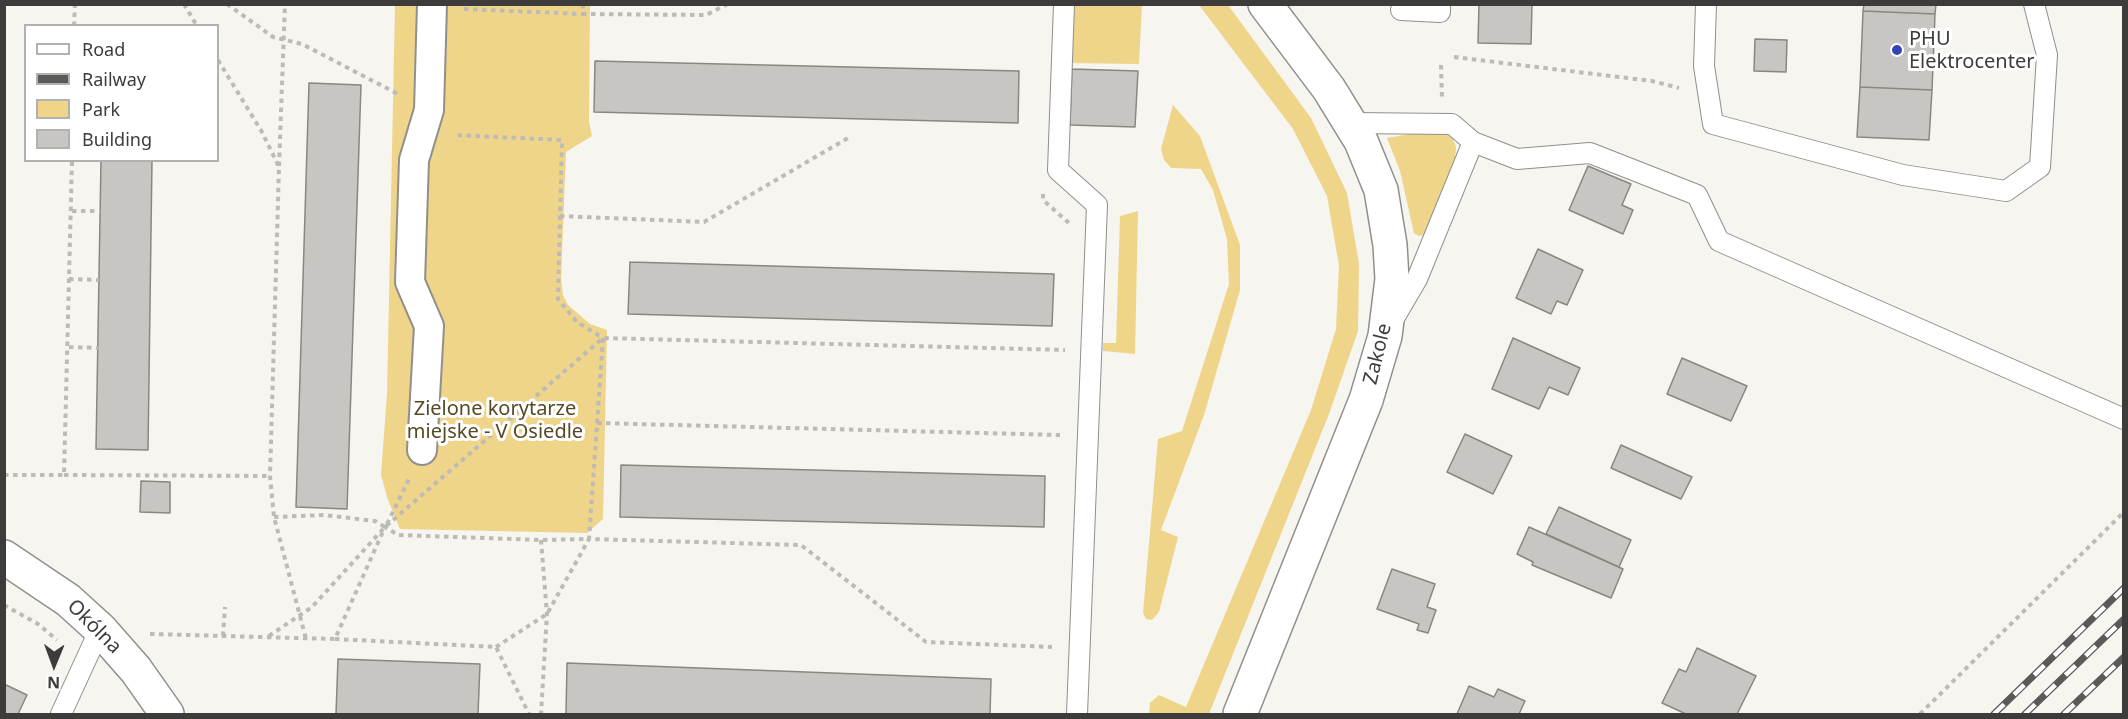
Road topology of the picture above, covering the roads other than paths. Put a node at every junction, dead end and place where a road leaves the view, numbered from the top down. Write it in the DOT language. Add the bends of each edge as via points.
graph roads {
  1 [pos="1064,4"];
  2 [pos="1265,4"];
  3 [pos="1440,4"];
  4 [pos="1706,4"];
  5 [pos="2034,4"];
  6 [pos="432,6"];
  7 [pos="1401,10"];
  8 [pos="1352,123"];
  9 [pos="1473,142"];
  10 [pos="1385,336"];
  11 [pos="2124,419"];
  12 [pos="422,450"];
  13 [pos="4,557"];
  14 [pos="100,629"];
  15 [pos="61,714"];
  16 [pos="167,714"];
  17 [pos="1077,714"];
  18 [pos="1240,714"];
  1 -- 17 [label="lane" via="1058,170 1097,206"];
  2 -- 8 [label="street, Zakole"];
  3 -- 7 [label="lane" via="1440,12"];
  4 -- 5 [label="lane" via="1704,66 1713,124 1903,175 2006,191 2040,166 2047,55"];
  6 -- 12 [label="street" via="425,121 414,159 410,282 429,326"];
  8 -- 9 [label="lane" via="1452,124"];
  8 -- 10 [label="street, Zakole" via="1381,190 1390,245 1392,279"];
  9 -- 10 [label="lane" via="1417,279"];
  9 -- 11 [label="lane" via="1517,159 1590,153 1697,195 1719,241"];
  10 -- 18 [label="street, Zakole" via="1366,400"];
  13 -- 14 [label="street, Okólna" via="68,600"];
  14 -- 15 [label="lane"];
  14 -- 16 [label="street, Okólna"];
}
